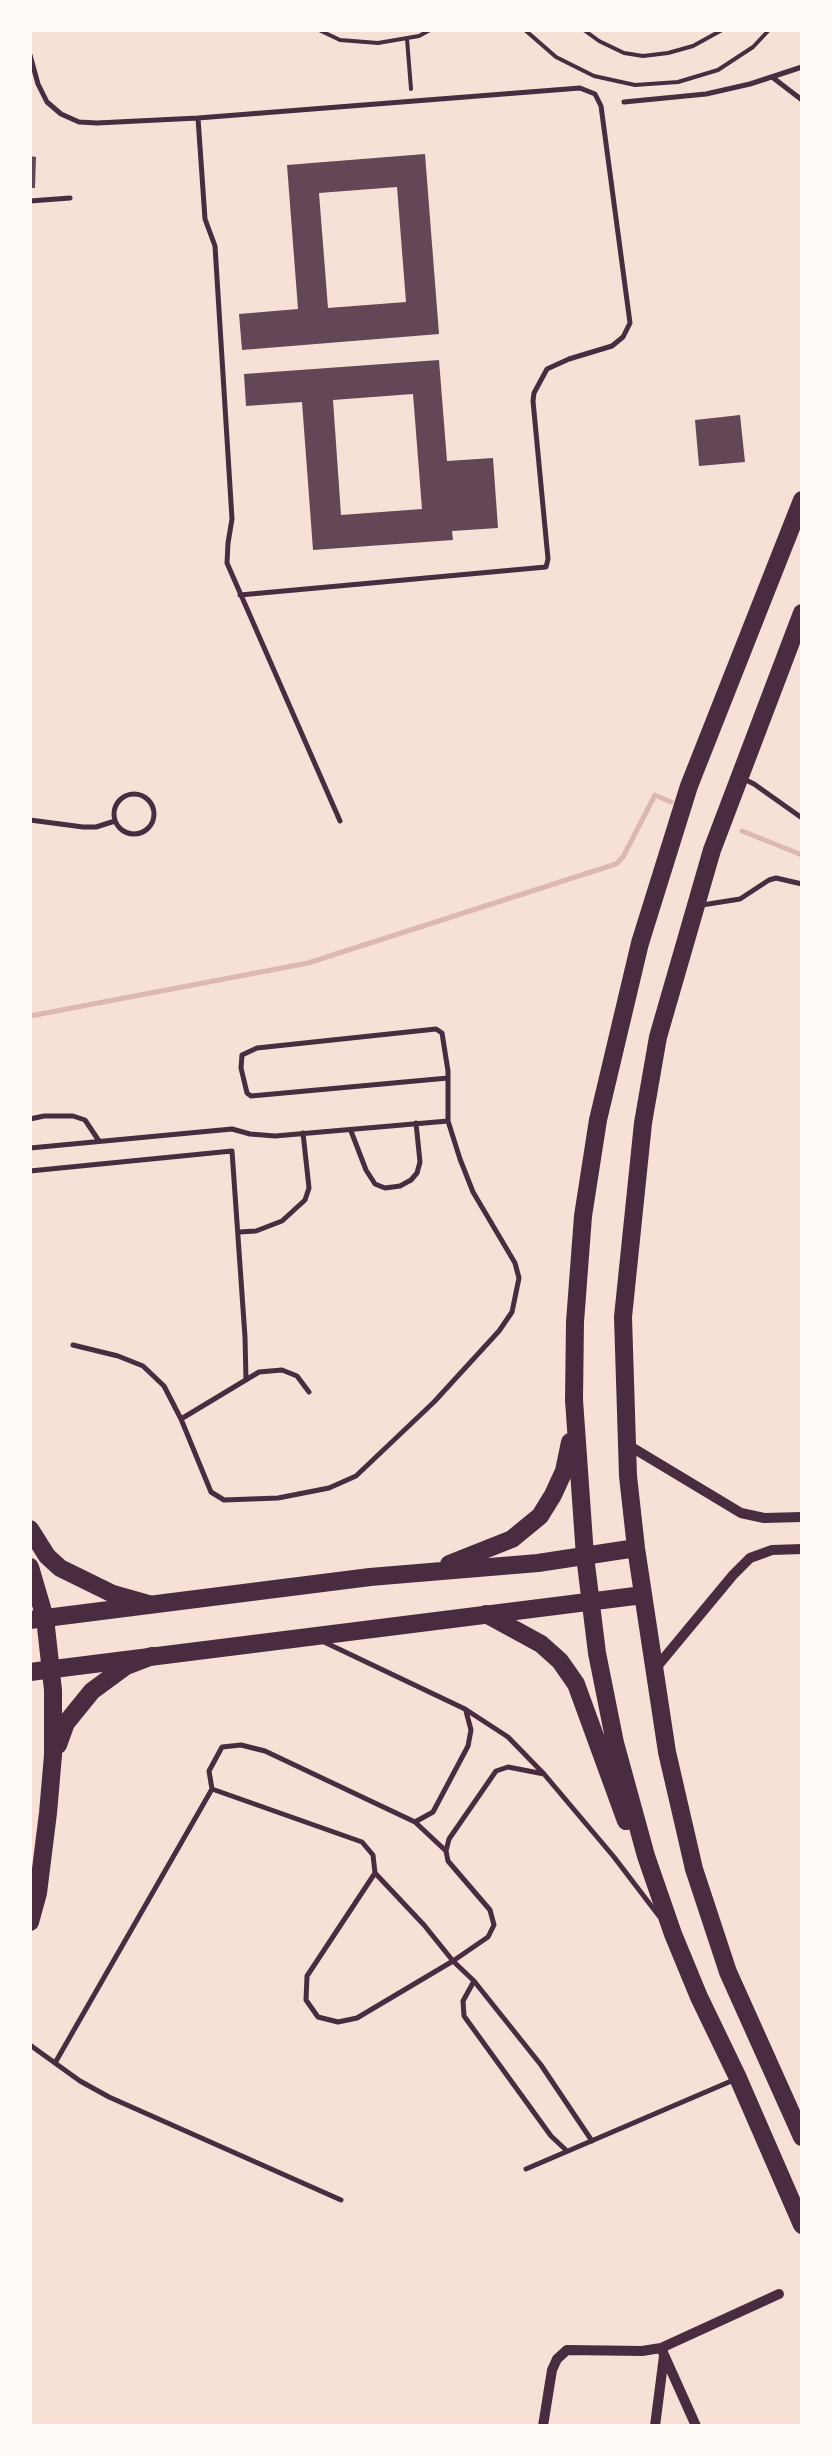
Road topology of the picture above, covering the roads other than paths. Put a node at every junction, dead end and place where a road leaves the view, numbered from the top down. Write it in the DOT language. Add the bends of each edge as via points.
graph roads {
  1 [pos="30,55"];
  2 [pos="802,67"];
  3 [pos="772,77"];
  4 [pos="802,100"];
  5 [pos="624,102"];
  6 [pos="198,118"];
  7 [pos="70,198"];
  8 [pos="30,201"];
  9 [pos="802,500"];
  10 [pos="240,595"];
  11 [pos="802,613"];
  12 [pos="739,776"];
  13 [pos="802,818"];
  14 [pos="30,820"];
  15 [pos="115,821"];
  16 [pos="340,821"];
  17 [pos="802,884"];
  18 [pos="694,906"];
  19 [pos="448,1078"];
  20 [pos="30,1120"];
  21 [pos="448,1121"];
  22 [pos="416,1124"];
  23 [pos="350,1130"];
  24 [pos="303,1133"];
  25 [pos="99,1141"];
  26 [pos="30,1148"];
  27 [pos="30,1171"];
  28 [pos="239,1232"];
  29 [pos="72,1345"];
  30 [pos="246,1380"];
  31 [pos="309,1392"];
  32 [pos="574,1400"];
  33 [pos="181,1420"];
  34 [pos="627,1444"];
  35 [pos="802,1517"];
  36 [pos="30,1529"];
  37 [pos="636,1548"];
  38 [pos="802,1548"];
  39 [pos="585,1556"];
  40 [pos="30,1566"];
  41 [pos="430,1572"];
  42 [pos="643,1595"];
  43 [pos="590,1601"];
  44 [pos="148,1604"];
  45 [pos="486,1614"];
  46 [pos="38,1619"];
  47 [pos="310,1636"];
  48 [pos="152,1656"];
  49 [pos="52,1669"];
  50 [pos="654,1670"];
  51 [pos="30,1672"];
  52 [pos="465,1710"];
  53 [pos="53,1756"];
  54 [pos="544,1774"];
  55 [pos="212,1789"];
  56 [pos="415,1822"];
  57 [pos="446,1852"];
  58 [pos="646,1856"];
  59 [pos="375,1873"];
  60 [pos="30,1922"];
  61 [pos="673,1934"];
  62 [pos="453,1961"];
  63 [pos="474,1981"];
  64 [pos="30,2045"];
  65 [pos="54,2063"];
  66 [pos="738,2078"];
  67 [pos="801,2134"];
  68 [pos="592,2141"];
  69 [pos="568,2152"];
  70 [pos="526,2169"];
  71 [pos="341,2200"];
  72 [pos="802,2224"];
  73 [pos="778,2294"];
  74 [pos="663,2351"];
  75 [pos="543,2426"];
  76 [pos="655,2426"];
  77 [pos="696,2426"];
  1 -- 6 [label="lane" via="47,102 79,122"];
  2 -- 3 [label="lane"];
  3 -- 4 [label="lane"];
  3 -- 5 [label="lane" via="706,94"];
  6 -- 10 [label="lane" via="219,304 232,518 226,555"];
  6 -- 10 [label="lane" via="580,88 595,94 602,106 630,323 619,342 547,369 534,393 548,564"];
  7 -- 8 [label="lane"];
  9 -- 32 [label="main road" via="689,786 640,943 583,1216"];
  10 -- 16 [label="lane"];
  11 -- 12 [label="main road"];
  12 -- 13 [label="lane"];
  12 -- 18 [label="main road"];
  14 -- 15 [label="lane" via="82,827"];
  15 -- 15 [label="lane" via="123,797 136,794 152,806 153,818 141,832 123,831"];
  17 -- 18 [label="lane" via="776,878 740,899"];
  18 -- 34 [label="main road" via="642,1123 623,1317"];
  19 -- 19 [label="lane" via="444,1040 436,1029 256,1048 240,1058 247,1093 257,1096"];
  19 -- 21 [label="lane"];
  20 -- 25 [label="lane" via="72,1116 85,1120"];
  21 -- 22 [label="lane"];
  21 -- 33 [label="lane" via="473,1192 519,1278 512,1312 499,1331 368,1466 329,1488 278,1498 216,1497"];
  22 -- 23 [label="lane"];
  22 -- 23 [label="lane" via="417,1174 386,1188 366,1170"];
  23 -- 24 [label="lane"];
  24 -- 25 [label="lane" via="232,1129"];
  24 -- 28 [label="lane" via="305,1200 282,1221"];
  25 -- 26 [label="lane"];
  27 -- 28 [label="lane" via="232,1151"];
  28 -- 30 [label="lane"];
  29 -- 33 [label="lane" via="143,1366 164,1386"];
  30 -- 31 [label="lane" via="282,1370"];
  30 -- 33 [label="lane"];
  32 -- 39 [label="main road"];
  32 -- 41 [label="main road" via="564,1471 540,1516 512,1540"];
  34 -- 35 [label="street" via="742,1513"];
  34 -- 37 [label="main road"];
  36 -- 44 [label="main road" via="60,1568"];
  37 -- 39 [label="main road"];
  37 -- 42 [label="main road"];
  38 -- 50 [label="street" via="750,1558"];
  39 -- 41 [label="main road"];
  39 -- 43 [label="main road"];
  40 -- 46 [label="main road"];
  41 -- 44 [label="main road"];
  42 -- 43 [label="main road"];
  42 -- 50 [label="main road"];
  43 -- 45 [label="main road"];
  43 -- 58 [label="main road" via="607,1708"];
  44 -- 46 [label="main road"];
  45 -- 47 [label="main road"];
  45 -- 58 [label="main road" via="542,1644 576,1684"];
  46 -- 49 [label="main road"];
  47 -- 48 [label="main road"];
  47 -- 52 [label="lane"];
  48 -- 49 [label="main road"];
  48 -- 53 [label="main road" via="92,1691 66,1723"];
  49 -- 51 [label="main road"];
  49 -- 53 [label="main road"];
  50 -- 67 [label="main road" via="694,1869 728,1972"];
  52 -- 54 [label="lane" via="508,1737"];
  52 -- 56 [label="lane" via="468,1746 433,1812"];
  53 -- 60 [label="main road"];
  54 -- 57 [label="lane" via="508,1767 496,1772"];
  54 -- 61 [label="lane"];
  55 -- 56 [label="lane" via="209,1771 222,1747 242,1745"];
  55 -- 59 [label="lane" via="362,1842 373,1855"];
  55 -- 65 [label="lane"];
  56 -- 57 [label="lane"];
  57 -- 62 [label="lane" via="494,1925 488,1937"];
  58 -- 61 [label="main road"];
  59 -- 62 [label="lane"];
  59 -- 62 [label="lane" via="307,1976 306,2000 318,2017 356,2018"];
  61 -- 66 [label="main road"];
  62 -- 63 [label="lane"];
  63 -- 68 [label="lane"];
  63 -- 69 [label="lane" via="463,2001 464,2016"];
  64 -- 65 [label="lane"];
  65 -- 71 [label="lane" via="129,2107"];
  66 -- 68 [label="lane"];
  66 -- 72 [label="main road"];
  68 -- 69 [label="lane"];
  69 -- 70 [label="lane"];
  73 -- 74 [label="street"];
  74 -- 75 [label="street" via="567,2350 552,2370"];
  74 -- 76 [label="street"];
  74 -- 77 [label="street"];
}
